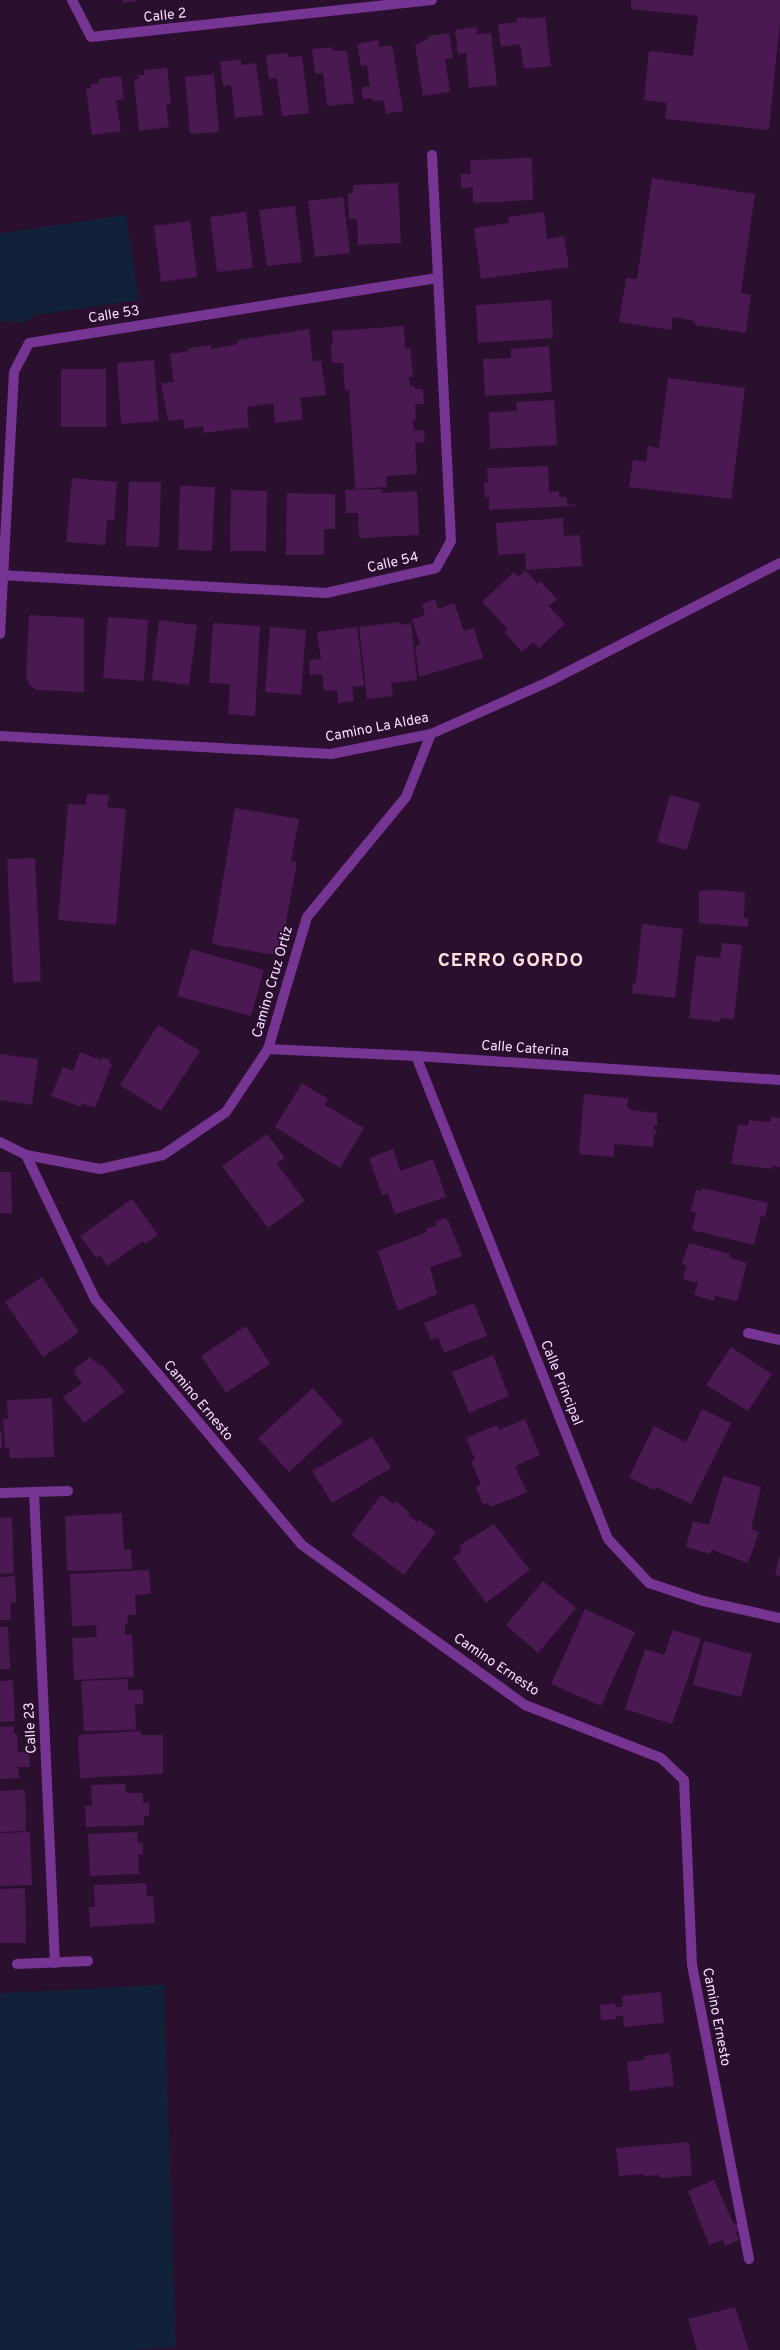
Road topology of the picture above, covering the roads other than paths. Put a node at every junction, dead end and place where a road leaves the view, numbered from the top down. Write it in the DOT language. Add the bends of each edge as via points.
graph roads {
  1 [pos="72,0"];
  2 [pos="432,0"];
  3 [pos="432,155"];
  4 [pos="438,278"];
  5 [pos="780,563"];
  6 [pos="1,575"];
  7 [pos="0,634"];
  8 [pos="431,734"];
  9 [pos="0,736"];
  10 [pos="268,1050"];
  11 [pos="416,1056"];
  12 [pos="780,1080"];
  13 [pos="0,1142"];
  14 [pos="26,1155"];
  15 [pos="748,1333"];
  16 [pos="780,1340"];
  17 [pos="68,1491"];
  18 [pos="34,1492"];
  19 [pos="0,1494"];
  20 [pos="780,1618"];
  21 [pos="88,1961"];
  22 [pos="55,1963"];
  23 [pos="17,1964"];
  24 [pos="749,2259"];
  1 -- 2 [label="street, Calle 2" via="91,38"];
  3 -- 4 [label="street, Calle 54"];
  4 -- 6 [label="street, Calle 53" via="29,343 14,372"];
  4 -- 6 [label="street, Calle 54" via="451,541 436,568 326,593"];
  5 -- 8 [label="street, Camino La Aldea" via="548,682"];
  6 -- 7 [label="street"];
  8 -- 9 [label="street, Camino La Aldea" via="331,754"];
  8 -- 10 [label="street, Camino Cruz Ortiz" via="406,797 307,917"];
  10 -- 11 [label="street, Calle Caterina"];
  10 -- 14 [label="street, Camino Cruz Ortiz" via="226,1112 163,1155 100,1169"];
  11 -- 12 [label="street, Calle Caterina"];
  11 -- 20 [label="street, Calle Principal" via="608,1539 649,1583 703,1601"];
  13 -- 14 [label="street, Camino Cruz Ortiz"];
  14 -- 24 [label="street, Camino Ernesto" via="95,1300 302,1544 525,1705 661,1758 684,1780 692,1965"];
  15 -- 16 [label="street"];
  17 -- 18 [label="street"];
  18 -- 19 [label="street"];
  18 -- 22 [label="street, Calle 23"];
  21 -- 22 [label="street"];
  22 -- 23 [label="street"];
}
